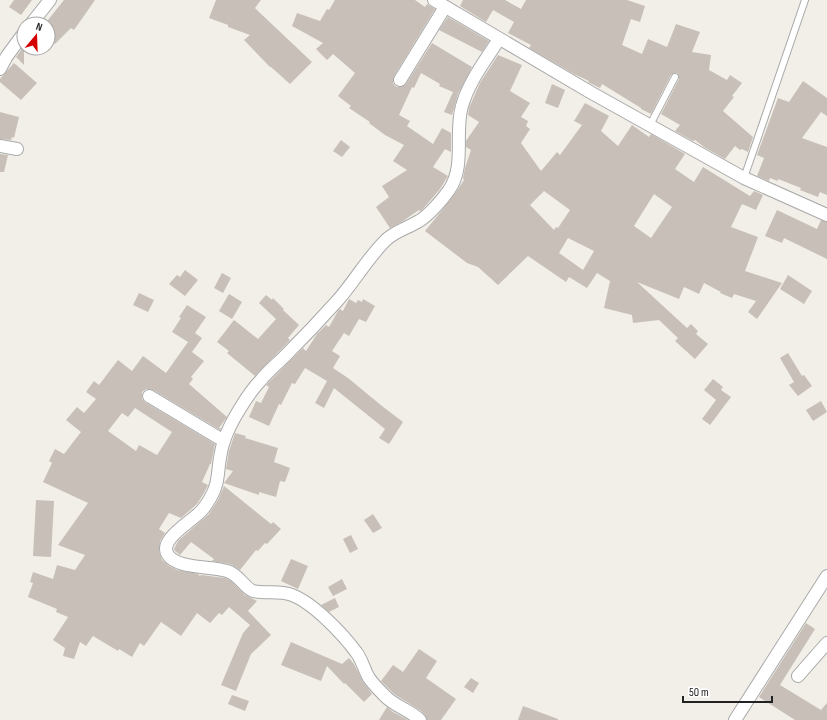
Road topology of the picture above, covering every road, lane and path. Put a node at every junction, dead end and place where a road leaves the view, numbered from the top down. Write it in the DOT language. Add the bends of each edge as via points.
graph roads {
  1 [pos="50,0"];
  2 [pos="434,0"];
  3 [pos="805,0"];
  4 [pos="445,7"];
  5 [pos="37,16"];
  6 [pos="499,39"];
  7 [pos="16,44"];
  8 [pos="0,69"];
  9 [pos="675,77"];
  10 [pos="400,80"];
  11 [pos="650,125"];
  12 [pos="0,146"];
  13 [pos="17,149"];
  14 [pos="744,178"];
  15 [pos="827,215"];
  16 [pos="149,396"];
  17 [pos="224,441"];
  18 [pos="827,576"];
  19 [pos="827,643"];
  20 [pos="798,676"];
  21 [pos="420,720"];
  22 [pos="735,720"];
  1 -- 5 [label="street"];
  2 -- 4 [label="street"];
  3 -- 14 [label="lane"];
  4 -- 6 [label="street"];
  4 -- 10 [label="street"];
  6 -- 11 [label="street"];
  6 -- 17 [label="street" via="467,90 460,115 458,161 453,184 422,220 391,236 381,245 328,311 260,381 236,416"];
  7 -- 8 [label="street"];
  9 -- 11 [label="lane"];
  11 -- 14 [label="street"];
  12 -- 13 [label="street"];
  14 -- 15 [label="street"];
  16 -- 17 [label="street"];
  17 -- 21 [label="street" via="218,479 212,494 203,510 170,539 166,547 168,556 180,562 228,571 254,591 280,592 292,595 305,603 320,613 357,653 369,678 387,698"];
  18 -- 22 [label="street"];
  19 -- 20 [label="street"];
}
